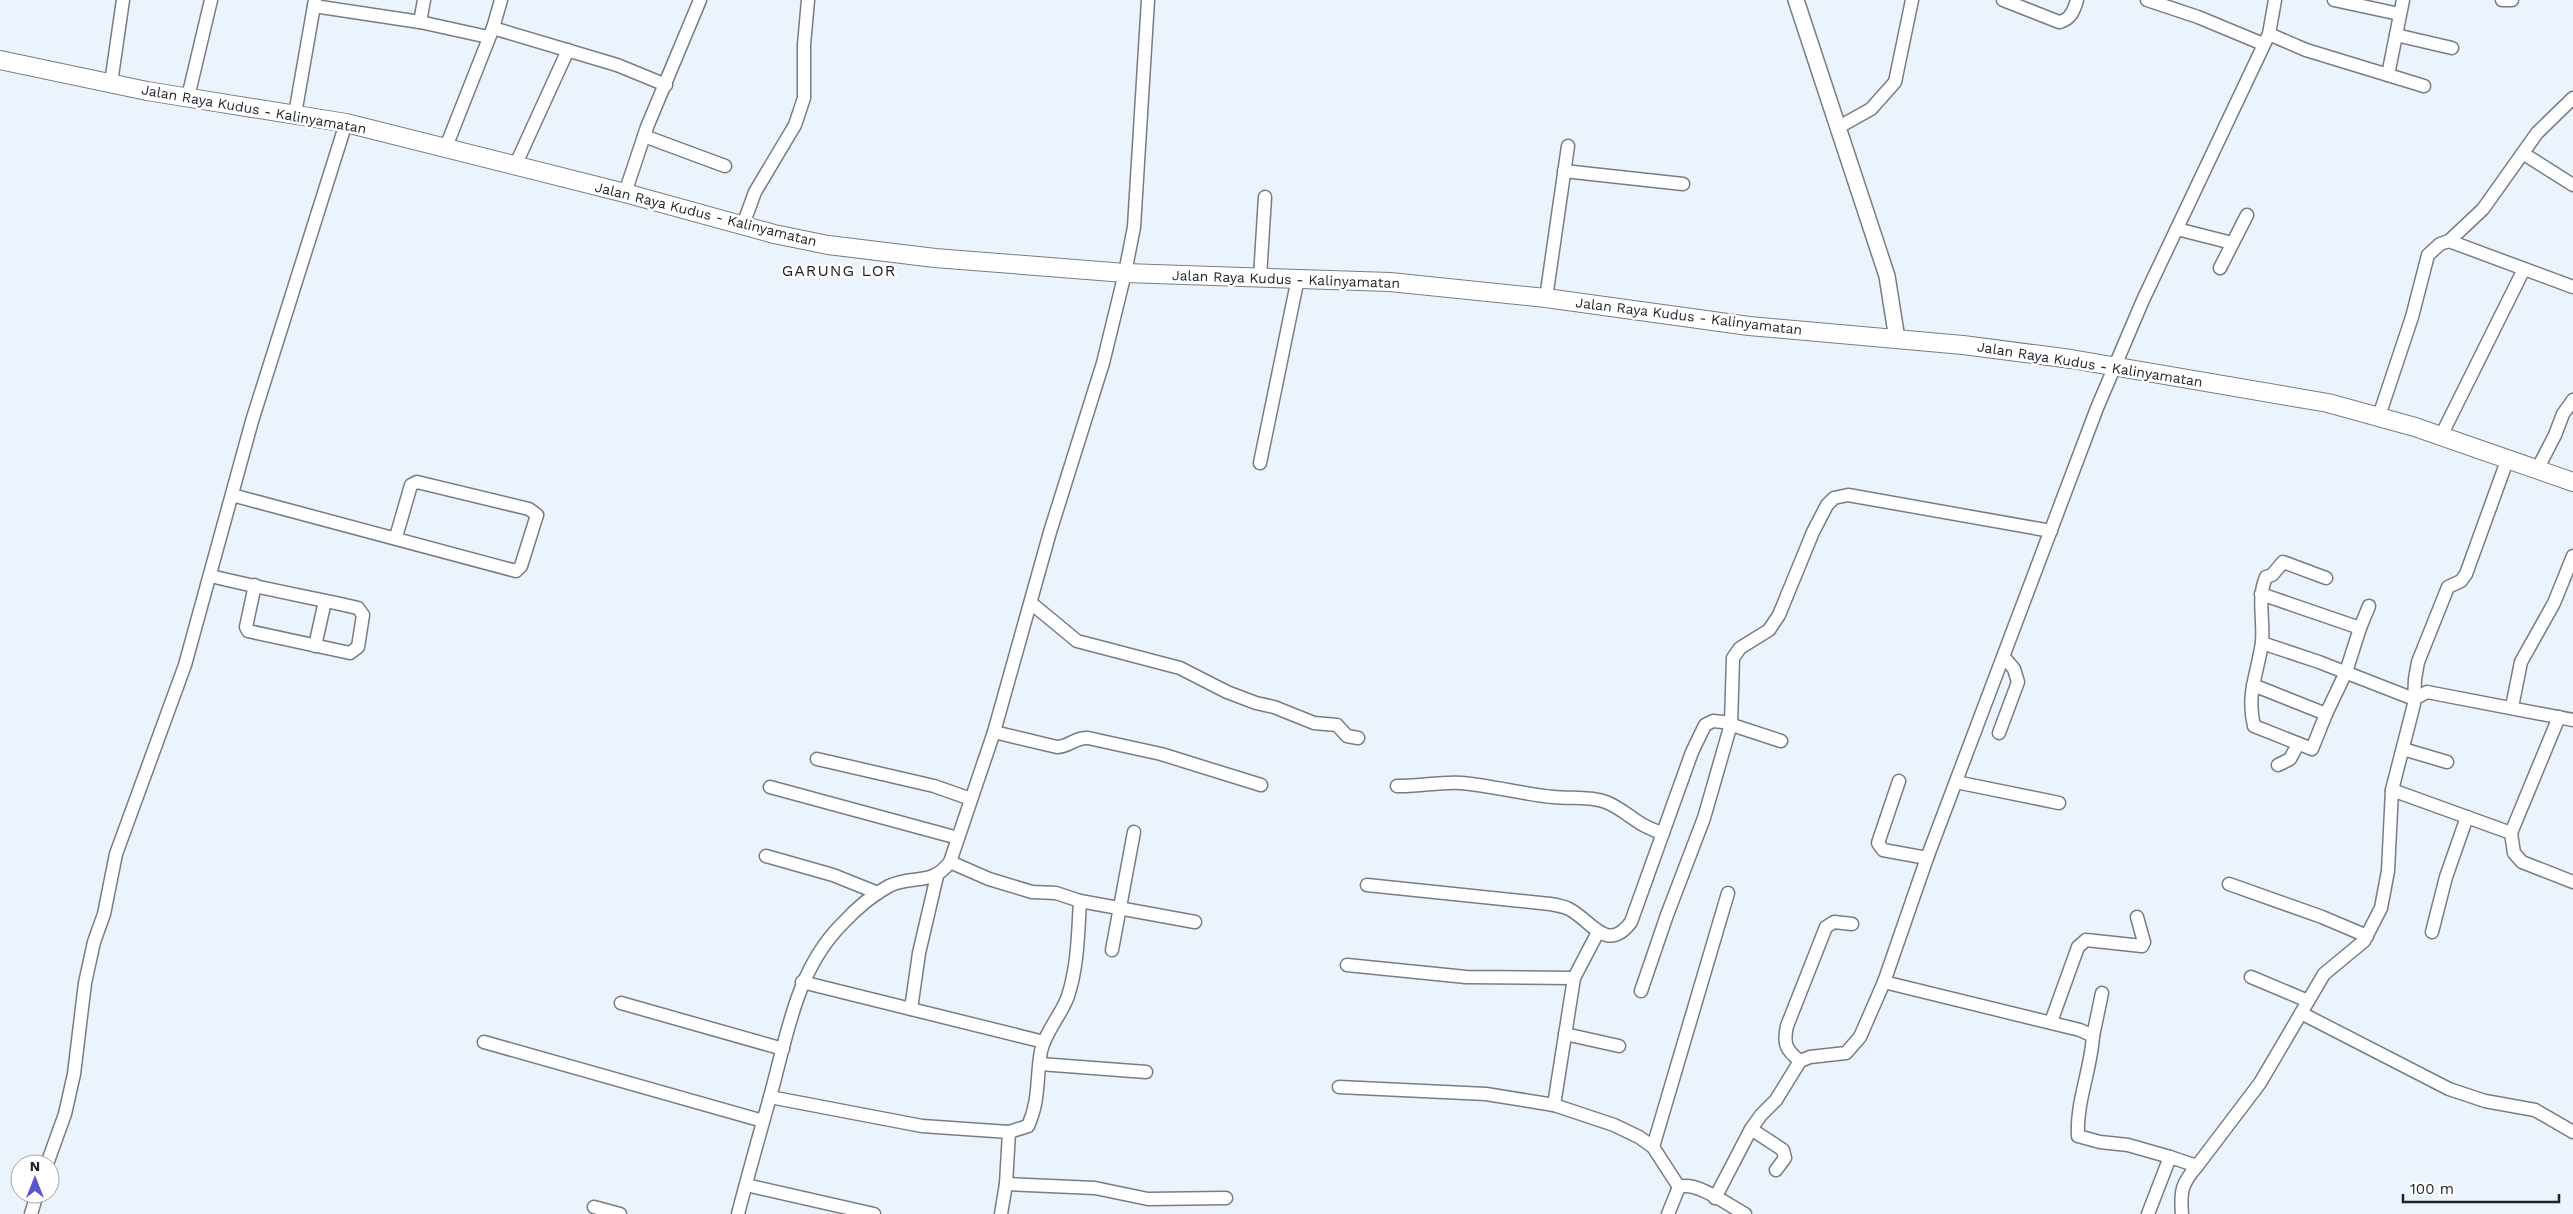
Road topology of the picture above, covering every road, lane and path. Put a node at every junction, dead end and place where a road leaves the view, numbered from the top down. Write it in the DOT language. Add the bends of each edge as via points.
graph roads {
  1 [pos="123,0"];
  2 [pos="211,0"];
  3 [pos="424,0"];
  4 [pos="500,0"];
  5 [pos="700,0"];
  6 [pos="808,0"];
  7 [pos="1148,0"];
  8 [pos="1796,0"];
  9 [pos="1912,0"];
  10 [pos="2002,0"];
  11 [pos="2078,0"];
  12 [pos="2147,0"];
  13 [pos="2276,0"];
  14 [pos="2334,0"];
  15 [pos="2403,0"];
  16 [pos="2502,0"];
  17 [pos="2512,0"];
  18 [pos="315,3"];
  19 [pos="2399,14"];
  20 [pos="420,22"];
  21 [pos="490,32"];
  22 [pos="2396,35"];
  23 [pos="2266,39"];
  24 [pos="2452,48"];
  25 [pos="568,50"];
  26 [pos="0,60"];
  27 [pos="2388,75"];
  28 [pos="111,83"];
  29 [pos="666,85"];
  30 [pos="2424,86"];
  31 [pos="188,97"];
  32 [pos="2571,104"];
  33 [pos="295,114"];
  34 [pos="346,124"];
  35 [pos="1837,128"];
  36 [pos="644,136"];
  37 [pos="1568,146"];
  38 [pos="446,147"];
  39 [pos="2524,154"];
  40 [pos="515,166"];
  41 [pos="726,166"];
  42 [pos="1564,171"];
  43 [pos="1683,184"];
  44 [pos="2573,185"];
  45 [pos="625,193"];
  46 [pos="1265,197"];
  47 [pos="2247,215"];
  48 [pos="743,225"];
  49 [pos="2178,229"];
  50 [pos="2449,241"];
  51 [pos="2232,243"];
  52 [pos="2220,268"];
  53 [pos="2524,269"];
  54 [pos="1125,273"];
  55 [pos="1260,277"];
  56 [pos="1298,278"];
  57 [pos="2573,287"];
  58 [pos="1546,298"];
  59 [pos="1897,339"];
  60 [pos="2115,365"];
  61 [pos="2573,400"];
  62 [pos="2379,416"];
  63 [pos="2441,436"];
  64 [pos="2508,458"];
  65 [pos="1260,463"];
  66 [pos="2538,468"];
  67 [pos="2573,482"];
  68 [pos="232,495"];
  69 [pos="2051,531"];
  70 [pos="396,537"];
  71 [pos="2573,556"];
  72 [pos="211,576"];
  73 [pos="2326,578"];
  74 [pos="255,585"];
  75 [pos="2261,594"];
  76 [pos="325,601"];
  77 [pos="1031,603"];
  78 [pos="2368,606"];
  79 [pos="2360,628"];
  80 [pos="2262,643"];
  81 [pos="315,646"];
  82 [pos="2004,657"];
  83 [pos="2346,672"];
  84 [pos="2253,685"];
  85 [pos="2414,699"];
  86 [pos="2512,708"];
  87 [pos="2326,714"];
  88 [pos="2558,718"];
  89 [pos="2573,720"];
  90 [pos="1731,724"];
  91 [pos="994,732"];
  92 [pos="2000,733"];
  93 [pos="1358,738"];
  94 [pos="1781,741"];
  95 [pos="2298,744"];
  96 [pos="2403,749"];
  97 [pos="817,760"];
  98 [pos="2447,762"];
  99 [pos="2278,766"];
  100 [pos="1899,781"];
  101 [pos="1956,782"];
  102 [pos="1261,785"];
  103 [pos="1397,786"];
  104 [pos="770,787"];
  105 [pos="2392,790"];
  106 [pos="971,799"];
  107 [pos="2058,803"];
  108 [pos="2467,817"];
  109 [pos="1134,832"];
  110 [pos="1663,833"];
  111 [pos="2511,833"];
  112 [pos="958,838"];
  113 [pos="766,856"];
  114 [pos="1927,858"];
  115 [pos="950,862"];
  116 [pos="937,876"];
  117 [pos="2573,882"];
  118 [pos="2229,884"];
  119 [pos="1367,885"];
  120 [pos="878,894"];
  121 [pos="1728,894"];
  122 [pos="1080,900"];
  123 [pos="1119,908"];
  124 [pos="2137,917"];
  125 [pos="1195,922"];
  126 [pos="1852,924"];
  127 [pos="1598,932"];
  128 [pos="2432,932"];
  129 [pos="2367,936"];
  130 [pos="1112,950"];
  131 [pos="1347,965"];
  132 [pos="1574,978"];
  133 [pos="2251,978"];
  134 [pos="802,982"];
  135 [pos="1884,982"];
  136 [pos="1641,991"];
  137 [pos="2102,993"];
  138 [pos="2308,1001"];
  139 [pos="621,1003"];
  140 [pos="911,1009"];
  141 [pos="2301,1013"];
  142 [pos="2051,1022"];
  143 [pos="1565,1034"];
  144 [pos="2093,1036"];
  145 [pos="484,1042"];
  146 [pos="1044,1042"];
  147 [pos="1619,1046"];
  148 [pos="783,1049"];
  149 [pos="1800,1061"];
  150 [pos="1040,1064"];
  151 [pos="1146,1072"];
  152 [pos="1339,1087"];
  153 [pos="770,1097"];
  154 [pos="1554,1105"];
  155 [pos="763,1122"];
  156 [pos="1751,1129"];
  157 [pos="1009,1132"];
  158 [pos="2573,1132"];
  159 [pos="1653,1147"];
  160 [pos="51,1154"];
  161 [pos="2175,1158"];
  162 [pos="2196,1165"];
  163 [pos="1776,1170"];
  164 [pos="1006,1184"];
  165 [pos="746,1185"];
  166 [pos="1679,1187"];
  167 [pos="1226,1198"];
  168 [pos="1715,1198"];
  169 [pos="594,1207"];
  170 [pos="620,1214"];
  171 [pos="738,1214"];
  172 [pos="874,1214"];
  173 [pos="1001,1214"];
  174 [pos="1668,1214"];
  175 [pos="1745,1214"];
  176 [pos="2148,1214"];
  177 [pos="2182,1214"];
  1 -- 28 [label="street"];
  2 -- 31 [label="street"];
  3 -- 20 [label="street"];
  4 -- 21 [label="street"];
  5 -- 29 [label="street"];
  6 -- 48 [label="street" via="804,98 795,124 763,177"];
  7 -- 54 [label="street" via="1134,228"];
  8 -- 35 [label="street"];
  9 -- 35 [label="street" via="1895,82 1871,109"];
  10 -- 11 [label="street" via="2058,22 2066,21"];
  12 -- 23 [label="street"];
  13 -- 23 [label="street"];
  14 -- 19 [label="street"];
  15 -- 19 [label="street"];
  16 -- 17 [label="street"];
  18 -- 20 [label="street"];
  18 -- 33 [label="street"];
  19 -- 22 [label="street"];
  20 -- 21 [label="street"];
  21 -- 25 [label="street"];
  21 -- 38 [label="street"];
  22 -- 24 [label="street"];
  22 -- 27 [label="street"];
  23 -- 27 [label="street"];
  23 -- 49 [label="street"];
  25 -- 29 [label="street"];
  25 -- 40 [label="street"];
  26 -- 28 [label="main road, Jalan Raya Kudus - Kalinyamatan"];
  27 -- 30 [label="street"];
  28 -- 31 [label="main road, Jalan Raya Kudus - Kalinyamatan"];
  29 -- 36 [label="street"];
  31 -- 33 [label="main road, Jalan Raya Kudus - Kalinyamatan"];
  32 -- 39 [label="street" via="2537,133"];
  33 -- 34 [label="main road, Jalan Raya Kudus - Kalinyamatan"];
  34 -- 38 [label="main road, Jalan Raya Kudus - Kalinyamatan"];
  34 -- 68 [label="street" via="258,398"];
  35 -- 59 [label="street" via="1886,276"];
  36 -- 41 [label="street"];
  36 -- 45 [label="street"];
  37 -- 42 [label="street"];
  38 -- 40 [label="main road, Jalan Raya Kudus - Kalinyamatan"];
  39 -- 44 [label="street"];
  39 -- 50 [label="street" via="2483,209"];
  40 -- 45 [label="main road, Jalan Raya Kudus - Kalinyamatan"];
  42 -- 43 [label="street"];
  42 -- 58 [label="street"];
  45 -- 48 [label="main road, Jalan Raya Kudus - Kalinyamatan"];
  46 -- 55 [label="street"];
  47 -- 51 [label="street"];
  48 -- 54 [label="main road, Jalan Raya Kudus - Kalinyamatan" via="806,242 856,249"];
  49 -- 51 [label="street"];
  49 -- 60 [label="street"];
  50 -- 53 [label="street"];
  50 -- 62 [label="street" via="2428,255"];
  51 -- 52 [label="street"];
  53 -- 57 [label="street"];
  53 -- 63 [label="street"];
  54 -- 55 [label="main road, Jalan Raya Kudus - Kalinyamatan"];
  54 -- 77 [label="street" via="1103,362"];
  55 -- 56 [label="main road, Jalan Raya Kudus - Kalinyamatan"];
  56 -- 58 [label="main road, Jalan Raya Kudus - Kalinyamatan" via="1390,282"];
  56 -- 65 [label="street"];
  58 -- 59 [label="main road, Jalan Raya Kudus - Kalinyamatan" via="1758,327"];
  59 -- 60 [label="main road, Jalan Raya Kudus - Kalinyamatan"];
  60 -- 62 [label="main road, Jalan Raya Kudus - Kalinyamatan" via="2287,395"];
  60 -- 69 [label="street"];
  61 -- 66 [label="street"];
  62 -- 63 [label="main road, Jalan Raya Kudus - Kalinyamatan"];
  63 -- 64 [label="main road, Jalan Raya Kudus - Kalinyamatan"];
  64 -- 66 [label="main road, Jalan Raya Kudus - Kalinyamatan"];
  64 -- 85 [label="street" via="2466,574 2461,580 2449,584 2418,662"];
  66 -- 67 [label="main road, Jalan Raya Kudus - Kalinyamatan"];
  68 -- 70 [label="street"];
  68 -- 72 [label="street"];
  69 -- 82 [label="street"];
  69 -- 90 [label="street" via="1848,495 1834,498 1813,532 1780,615 1769,630 1740,648 1733,658"];
  70 -- 70 [label="street" via="516,571 521,566 538,515 529,509 417,482 411,486"];
  71 -- 86 [label="street" via="2554,603 2521,662"];
  72 -- 74 [label="street"];
  72 -- 160 [label="street" via="185,665 116,854 85,983 74,1074 65,1114"];
  73 -- 75 [label="street" via="2284,562 2266,577"];
  74 -- 76 [label="street"];
  74 -- 81 [label="street" via="246,630"];
  75 -- 79 [label="street"];
  75 -- 80 [label="street"];
  76 -- 81 [label="street"];
  76 -- 81 [label="street" via="361,610 358,647 350,653"];
  77 -- 91 [label="street"];
  77 -- 93 [label="street" via="1077,641 1180,668 1227,692 1314,723 1337,725 1347,736"];
  78 -- 79 [label="street"];
  79 -- 83 [label="street"];
  80 -- 83 [label="street"];
  80 -- 84 [label="street"];
  82 -- 92 [label="street" via="2014,668 2018,682"];
  82 -- 101 [label="street"];
  83 -- 85 [label="street"];
  83 -- 87 [label="street"];
  84 -- 87 [label="street"];
  84 -- 95 [label="street" via="2250,699 2254,726"];
  85 -- 86 [label="street" via="2426,692"];
  85 -- 96 [label="street"];
  86 -- 88 [label="street"];
  87 -- 95 [label="street" via="2312,749"];
  88 -- 89 [label="street"];
  88 -- 111 [label="street"];
  90 -- 94 [label="street"];
  90 -- 110 [label="street" via="1713,721 1705,725"];
  90 -- 136 [label="street" via="1704,818 1666,915"];
  91 -- 102 [label="street" via="1057,746 1088,738 1177,759"];
  91 -- 106 [label="street"];
  95 -- 99 [label="street" via="2290,759"];
  96 -- 98 [label="street"];
  96 -- 105 [label="street"];
  97 -- 106 [label="street" via="934,786"];
  100 -- 114 [label="street" via="1879,847"];
  101 -- 107 [label="street"];
  101 -- 114 [label="street"];
  103 -- 110 [label="street" via="1460,782 1552,797 1593,799 1606,802 1647,829"];
  104 -- 112 [label="street"];
  105 -- 108 [label="street"];
  105 -- 129 [label="street" via="2386,890"];
  106 -- 112 [label="street"];
  108 -- 111 [label="street"];
  108 -- 128 [label="street" via="2446,877"];
  109 -- 123 [label="street"];
  110 -- 127 [label="street" via="1631,922 1617,935 1607,936"];
  111 -- 117 [label="street" via="2514,853 2522,862"];
  112 -- 115 [label="street"];
  113 -- 120 [label="street" via="833,875"];
  114 -- 135 [label="street"];
  115 -- 116 [label="street"];
  115 -- 122 [label="street" via="989,879 1032,892 1056,893"];
  116 -- 120 [label="street" via="903,881"];
  116 -- 140 [label="street" via="920,946"];
  118 -- 129 [label="street"];
  119 -- 127 [label="street" via="1550,904 1570,909"];
  120 -- 134 [label="street" via="841,924"];
  121 -- 159 [label="street"];
  122 -- 123 [label="street"];
  122 -- 146 [label="street" via="1078,949 1068,994"];
  123 -- 125 [label="street"];
  123 -- 130 [label="street"];
  124 -- 142 [label="street" via="2144,942 2142,946 2086,940 2078,947"];
  126 -- 149 [label="street" via="1834,922 1826,926 1786,1026 1783,1041 1788,1052"];
  127 -- 132 [label="street"];
  129 -- 138 [label="street" via="2359,946 2330,967"];
  131 -- 132 [label="street" via="1466,977"];
  132 -- 143 [label="street"];
  133 -- 138 [label="street"];
  134 -- 140 [label="street"];
  134 -- 148 [label="street"];
  135 -- 142 [label="street"];
  135 -- 149 [label="street" via="1860,1037 1850,1051"];
  137 -- 144 [label="street"];
  138 -- 141 [label="street"];
  139 -- 148 [label="street"];
  140 -- 146 [label="street"];
  141 -- 158 [label="street" via="2449,1089 2485,1101 2535,1110"];
  141 -- 162 [label="street" via="2260,1083"];
  142 -- 144 [label="street"];
  143 -- 147 [label="street"];
  143 -- 154 [label="street"];
  144 -- 161 [label="street" via="2079,1112 2078,1136"];
  145 -- 155 [label="street"];
  146 -- 150 [label="street"];
  148 -- 153 [label="street"];
  149 -- 156 [label="street" via="1776,1100"];
  150 -- 151 [label="street"];
  150 -- 157 [label="street" via="1038,1094 1028,1126"];
  152 -- 154 [label="street" via="1486,1094"];
  153 -- 155 [label="street"];
  153 -- 157 [label="street" via="922,1126"];
  154 -- 159 [label="street" via="1621,1127"];
  155 -- 165 [label="street"];
  156 -- 163 [label="street" via="1783,1150 1785,1158"];
  156 -- 168 [label="street"];
  157 -- 164 [label="street"];
  159 -- 166 [label="street"];
  161 -- 162 [label="street"];
  161 -- 176 [label="street"];
  162 -- 177 [label="street" via="2185,1181"];
  164 -- 167 [label="street" via="1095,1188 1148,1199"];
  164 -- 173 [label="street"];
  165 -- 171 [label="street"];
  165 -- 172 [label="street"];
  166 -- 168 [label="street" via="1695,1187"];
  166 -- 174 [label="street"];
  168 -- 175 [label="street"];
  169 -- 170 [label="street"];
}
